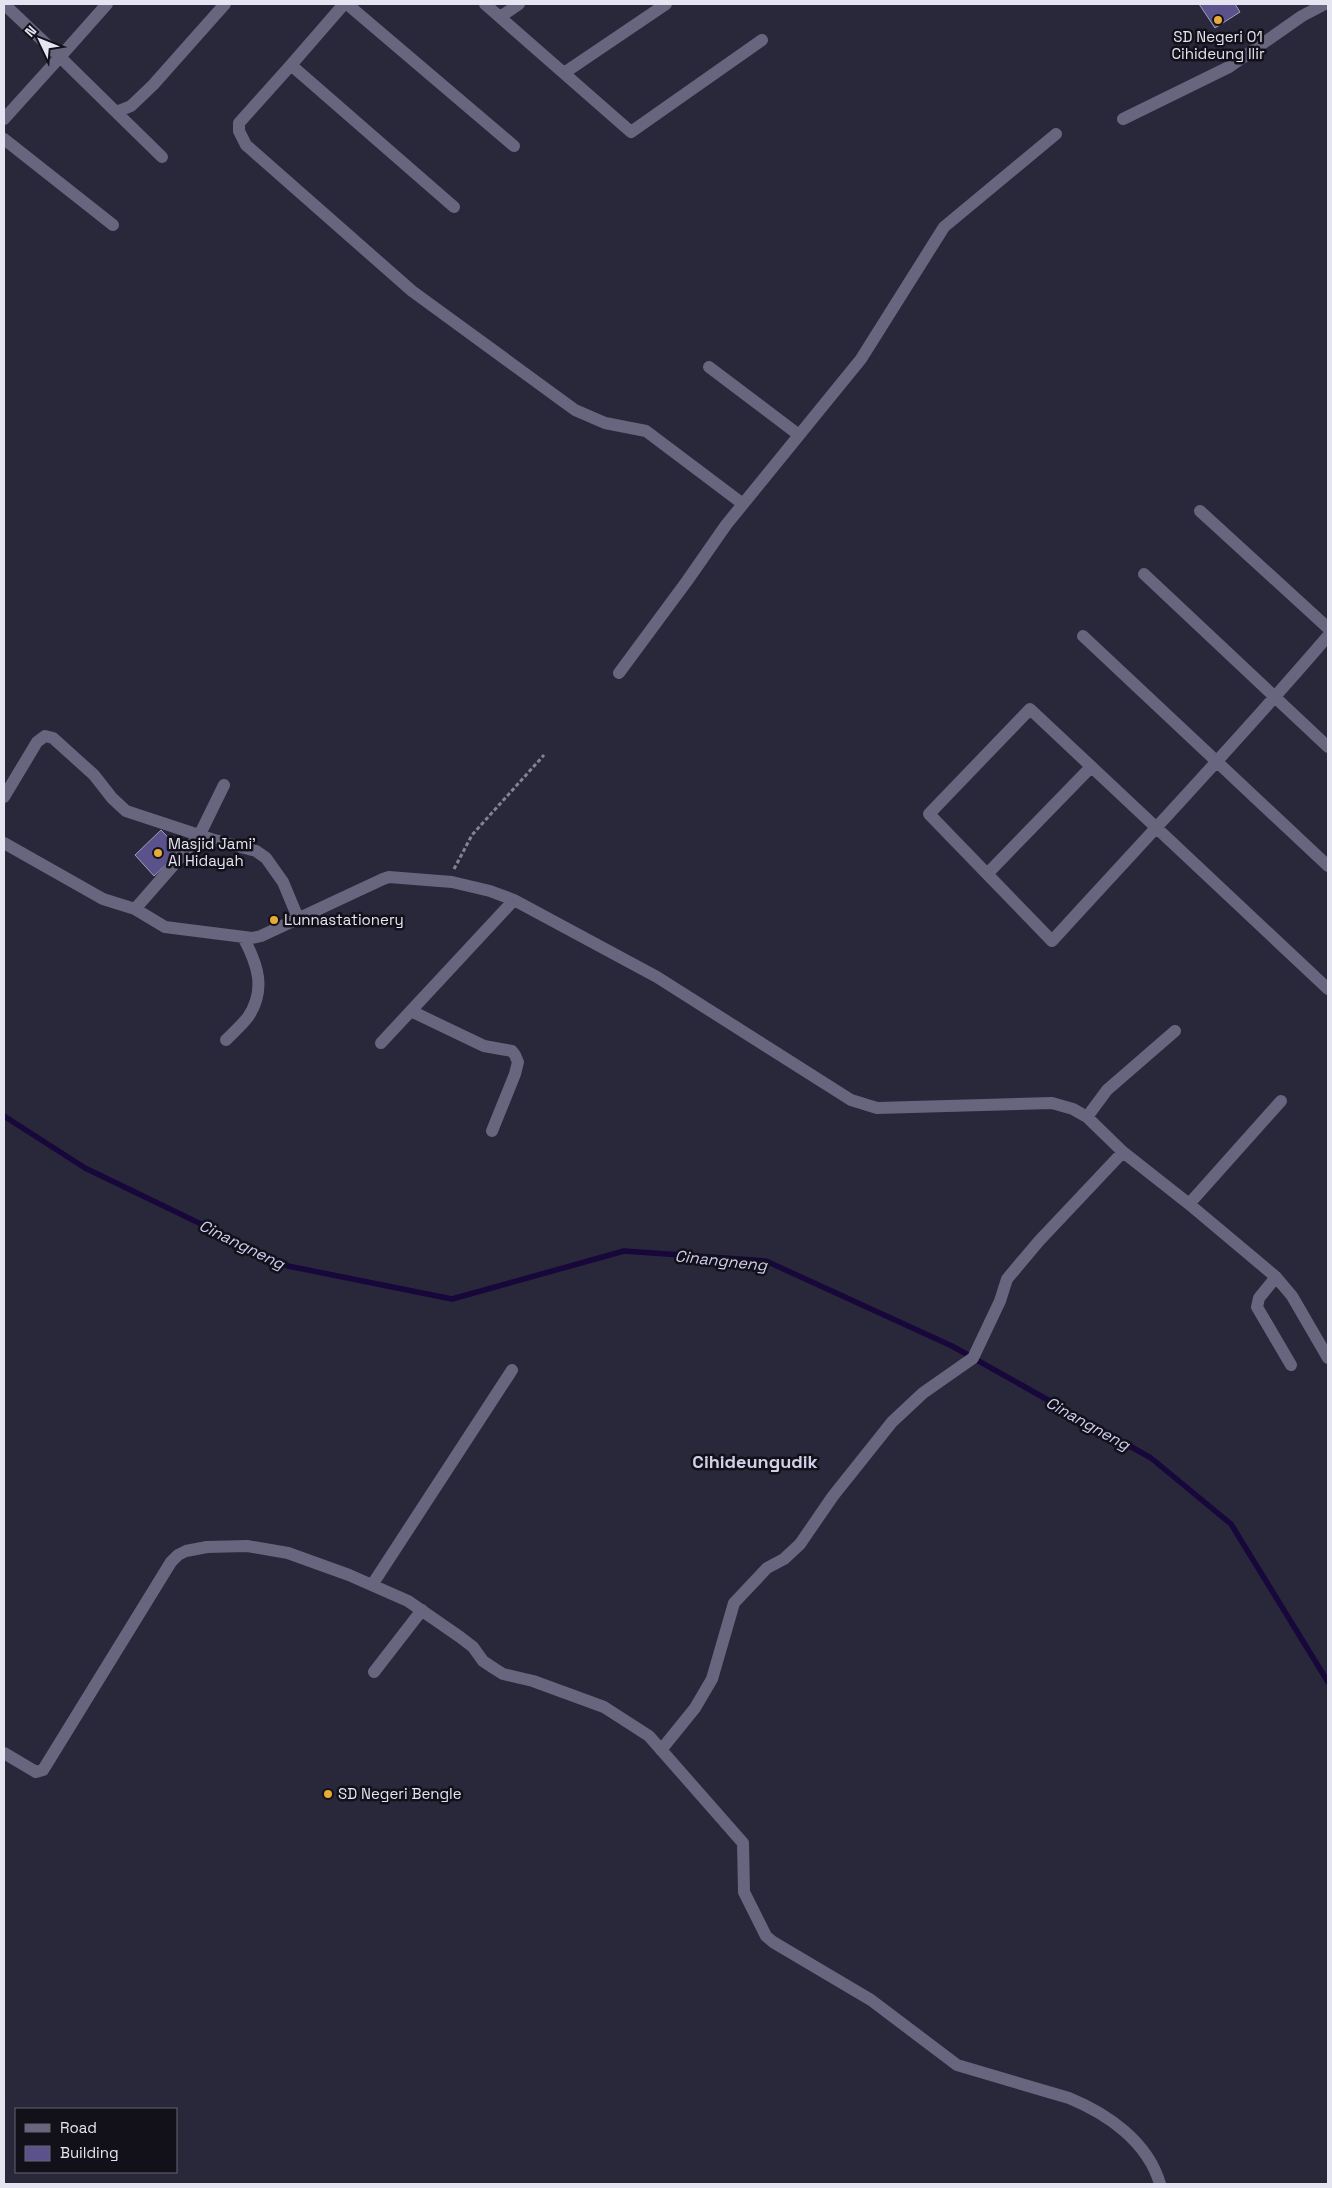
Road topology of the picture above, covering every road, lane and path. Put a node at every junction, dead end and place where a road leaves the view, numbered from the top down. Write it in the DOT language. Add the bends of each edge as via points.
graph roads {
  1 [pos="4,4"];
  2 [pos="107,4"];
  3 [pos="225,4"];
  4 [pos="346,4"];
  5 [pos="486,4"];
  6 [pos="519,4"];
  7 [pos="666,4"];
  8 [pos="1325,4"];
  9 [pos="500,17"];
  10 [pos="762,40"];
  11 [pos="60,57"];
  12 [pos="291,65"];
  13 [pos="564,73"];
  14 [pos="116,112"];
  15 [pos="4,119"];
  16 [pos="1123,119"];
  17 [pos="1056,134"];
  18 [pos="4,139"];
  19 [pos="514,146"];
  20 [pos="162,157"];
  21 [pos="454,207"];
  22 [pos="113,225"];
  23 [pos="708,367"];
  24 [pos="799,435"];
  25 [pos="743,504"];
  26 [pos="1200,511"];
  27 [pos="1144,574"];
  28 [pos="1328,628"];
  29 [pos="1083,636"];
  30 [pos="1328,636"];
  31 [pos="619,673"];
  32 [pos="1274,698"];
  33 [pos="1328,747"];
  34 [pos="544,755"];
  35 [pos="1216,761"];
  36 [pos="1092,767"];
  37 [pos="224,785"];
  38 [pos="4,797"];
  39 [pos="1155,828"];
  40 [pos="199,836"];
  41 [pos="4,843"];
  42 [pos="1328,866"];
  43 [pos="987,874"];
  44 [pos="452,882"];
  45 [pos="514,900"];
  46 [pos="135,909"];
  47 [pos="298,918"];
  48 [pos="243,936"];
  49 [pos="1328,989"];
  50 [pos="411,1011"];
  51 [pos="1175,1031"];
  52 [pos="226,1040"];
  53 [pos="381,1043"];
  54 [pos="1281,1101"];
  55 [pos="1087,1117"];
  56 [pos="492,1131"];
  57 [pos="1123,1152"];
  58 [pos="1189,1204"];
  59 [pos="1276,1277"];
  60 [pos="1328,1358"];
  61 [pos="1291,1365"];
  62 [pos="512,1370"];
  63 [pos="372,1585"];
  64 [pos="422,1610"];
  65 [pos="374,1672"];
  66 [pos="661,1750"];
  67 [pos="4,1753"];
  68 [pos="1160,2184"];
  1 -- 11 [label="street"];
  2 -- 11 [label="street"];
  3 -- 14 [label="street" via="153,85 131,106"];
  4 -- 12 [label="street"];
  4 -- 19 [label="street"];
  5 -- 9 [label="street"];
  6 -- 9 [label="street"];
  7 -- 13 [label="street"];
  8 -- 16 [label="street" via="1302,16 1229,67"];
  9 -- 13 [label="street"];
  10 -- 13 [label="street" via="631,132"];
  11 -- 14 [label="street"];
  11 -- 15 [label="street"];
  12 -- 21 [label="street"];
  12 -- 25 [label="street" via="239,123 239,132 246,144 412,291 575,410 605,423 646,431"];
  14 -- 20 [label="street"];
  17 -- 24 [label="street" via="944,227 861,359"];
  18 -- 22 [label="street"];
  23 -- 24 [label="street"];
  24 -- 25 [label="street"];
  25 -- 31 [label="street"];
  26 -- 28 [label="street"];
  27 -- 32 [label="street"];
  29 -- 35 [label="street"];
  30 -- 32 [label="street"];
  32 -- 33 [label="street"];
  32 -- 35 [label="street"];
  34 -- 44 [label="path" via="472,835 458,860"];
  35 -- 39 [label="street"];
  35 -- 42 [label="street"];
  36 -- 39 [label="street"];
  36 -- 43 [label="street"];
  36 -- 43 [label="street" via="1030,709 929,814"];
  37 -- 40 [label="street"];
  38 -- 40 [label="street" via="38,742 46,736 62,745 88,769 126,811"];
  39 -- 43 [label="street" via="1052,941"];
  39 -- 49 [label="street"];
  40 -- 46 [label="street"];
  40 -- 47 [label="street" via="256,851 266,858 283,882"];
  41 -- 46 [label="street" via="103,899"];
  44 -- 45 [label="street"];
  44 -- 47 [label="street" via="390,877"];
  45 -- 50 [label="street"];
  45 -- 55 [label="street" via="657,977 851,1100 877,1108 1057,1103"];
  46 -- 48 [label="street" via="165,927"];
  47 -- 48 [label="street" via="261,936"];
  48 -- 52 [label="street" via="255,958 258,984 248,1017"];
  50 -- 53 [label="street"];
  50 -- 56 [label="street" via="484,1046 512,1051 515,1055 518,1062"];
  51 -- 55 [label="street" via="1107,1090"];
  54 -- 58 [label="street"];
  55 -- 57 [label="street"];
  57 -- 58 [label="street"];
  57 -- 66 [label="street" via="1007,1279 982,1344 973,1358 923,1393 892,1422 833,1496 800,1544 784,1559 767,1568 734,1603 712,1679 695,1708"];
  58 -- 59 [label="street"];
  59 -- 60 [label="street" via="1292,1296"];
  59 -- 61 [label="street" via="1259,1298 1257,1307"];
  62 -- 63 [label="street"];
  63 -- 64 [label="street"];
  63 -- 67 [label="street" via="288,1553 247,1546 186,1551 171,1562 42,1770 36,1772"];
  64 -- 65 [label="street"];
  64 -- 66 [label="street" via="473,1647 494,1669 534,1680 604,1707 649,1736"];
  66 -- 68 [label="street" via="743,1843 744,1892 769,1939 871,2000 957,2065 1069,2098 1110,2120 1148,2155"];
}
